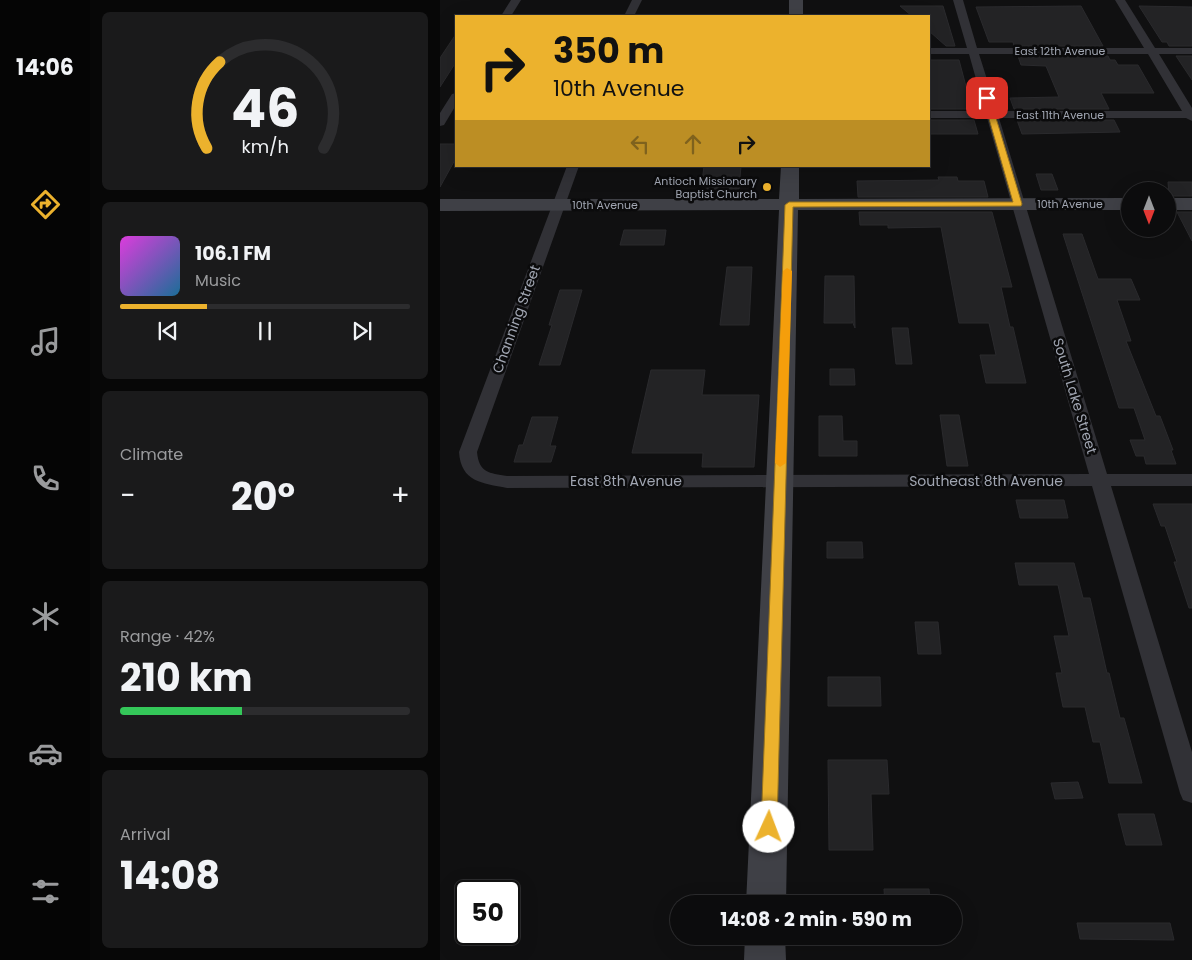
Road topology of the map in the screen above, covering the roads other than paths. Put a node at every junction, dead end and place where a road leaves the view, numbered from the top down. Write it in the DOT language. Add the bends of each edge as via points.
graph roads {
  1 [pos="516,0"];
  2 [pos="638,0"];
  3 [pos="796,0"];
  4 [pos="958,0"];
  5 [pos="1120,0"];
  6 [pos="507,15"];
  7 [pos="630,15"];
  8 [pos="796,15"];
  9 [pos="1151,50"];
  10 [pos="1192,50"];
  11 [pos="930,51"];
  12 [pos="972,51"];
  13 [pos="455,98"];
  14 [pos="930,115"];
  15 [pos="992,115"];
  16 [pos="1191,115"];
  17 [pos="447,117"];
  18 [pos="573,167"];
  19 [pos="790,167"];
  20 [pos="1018,204"];
  21 [pos="1121,204"];
  22 [pos="1176,204"];
  23 [pos="1192,204"];
  24 [pos="440,205"];
  25 [pos="559,205"];
  26 [pos="789,205"];
  27 [pos="474,472"];
  28 [pos="1100,480"];
  29 [pos="1192,480"];
  30 [pos="780,481"];
  31 [pos="1192,793"];
  32 [pos="766,895"];
  33 [pos="765,945"];
  34 [pos="765,960"];
  1 -- 6 [label="street"];
  2 -- 7 [label="street"];
  3 -- 8 [label="main road"];
  4 -- 12 [label="street, South Lake Street"];
  5 -- 9 [label="street"];
  9 -- 10 [label="street, East 12th Avenue"];
  9 -- 12 [label="street, East 12th Avenue"];
  9 -- 16 [label="street"];
  11 -- 12 [label="street, East 12th Avenue"];
  12 -- 15 [label="street, South Lake Street"];
  13 -- 17 [label="street"];
  14 -- 15 [label="street, East 11th Avenue"];
  15 -- 16 [label="street, East 11th Avenue"];
  15 -- 20 [label="street, South Lake Street"];
  18 -- 25 [label="street, Channing Street"];
  19 -- 26 [label="main road"];
  20 -- 21 [label="main road, 10th Avenue"];
  20 -- 26 [label="main road, 10th Avenue"];
  20 -- 28 [label="street, South Lake Street"];
  22 -- 23 [label="main road"];
  24 -- 25 [label="main road, 10th Avenue"];
  25 -- 26 [label="main road, 10th Avenue"];
  25 -- 27 [label="street, Channing Street" via="468,452 468,462"];
  26 -- 30 [label="main road"];
  27 -- 30 [label="street, East 8th Avenue" via="487,479 507,482"];
  28 -- 29 [label="street, Southeast 8th Avenue"];
  28 -- 30 [label="street, Southeast 8th Avenue"];
  28 -- 31 [label="street, South Lake Street"];
  30 -- 32 [label="main road"];
  33 -- 34 [label="main road"];
}
